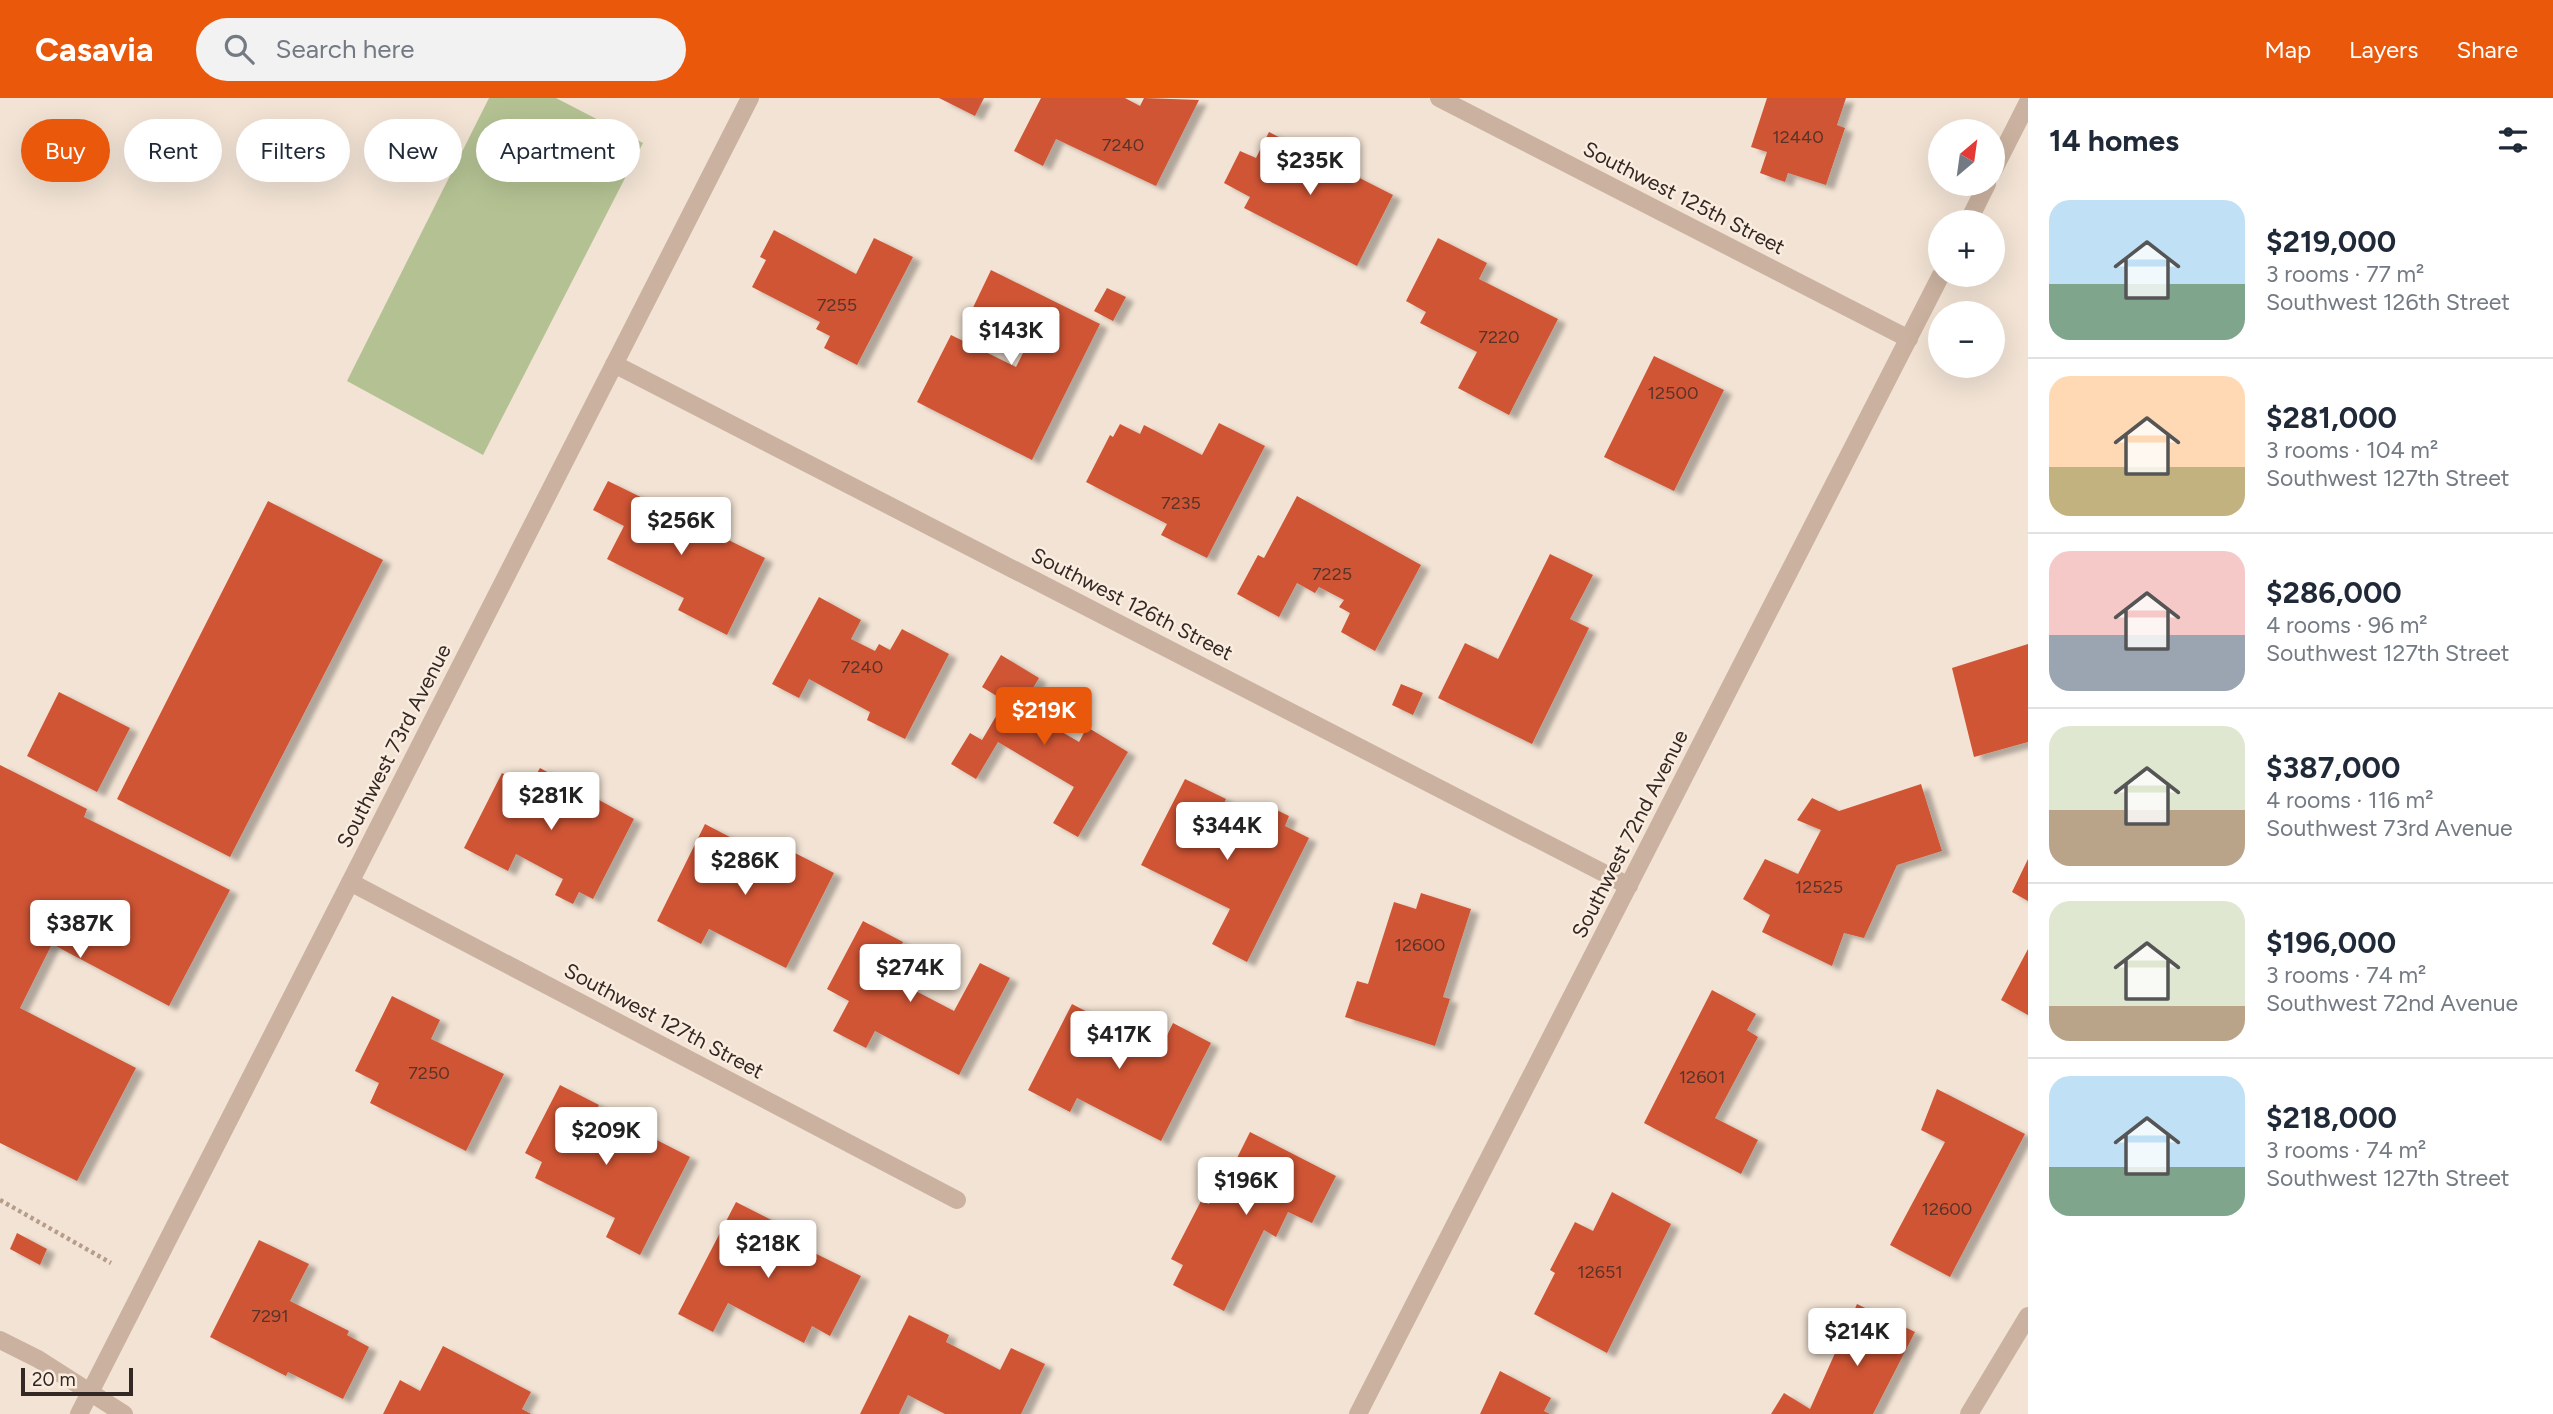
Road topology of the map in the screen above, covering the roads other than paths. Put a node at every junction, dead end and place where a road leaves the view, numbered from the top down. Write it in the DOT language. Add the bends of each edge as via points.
graph roads {
  1 [pos="750,98"];
  2 [pos="1439,98"];
  3 [pos="2028,102"];
  4 [pos="2006,145"];
  5 [pos="1935,287"];
  6 [pos="1909,340"];
  7 [pos="614,364"];
  8 [pos="350,882"];
  9 [pos="1629,886"];
  10 [pos="957,1200"];
  11 [pos="2028,1316"];
  12 [pos="0,1340"];
  13 [pos="90,1393"];
  14 [pos="79,1414"];
  15 [pos="124,1414"];
  16 [pos="1358,1414"];
  17 [pos="1969,1414"];
  1 -- 7 [label="street, Southwest 73rd Avenue"];
  2 -- 6 [label="street, Southwest 125th Street"];
  3 -- 4 [label="street"];
  5 -- 6 [label="street, Southwest 72nd Avenue"];
  6 -- 9 [label="street, Southwest 72nd Avenue"];
  7 -- 8 [label="street, Southwest 73rd Avenue"];
  7 -- 9 [label="street, Southwest 126th Street"];
  8 -- 10 [label="street, Southwest 127th Street"];
  8 -- 13 [label="street, Southwest 73rd Avenue"];
  9 -- 16 [label="street, Southwest 72nd Avenue"];
  11 -- 17 [label="street"];
  12 -- 13 [label="street"];
  13 -- 14 [label="street, Southwest 73rd Avenue"];
  13 -- 15 [label="street"];
}
